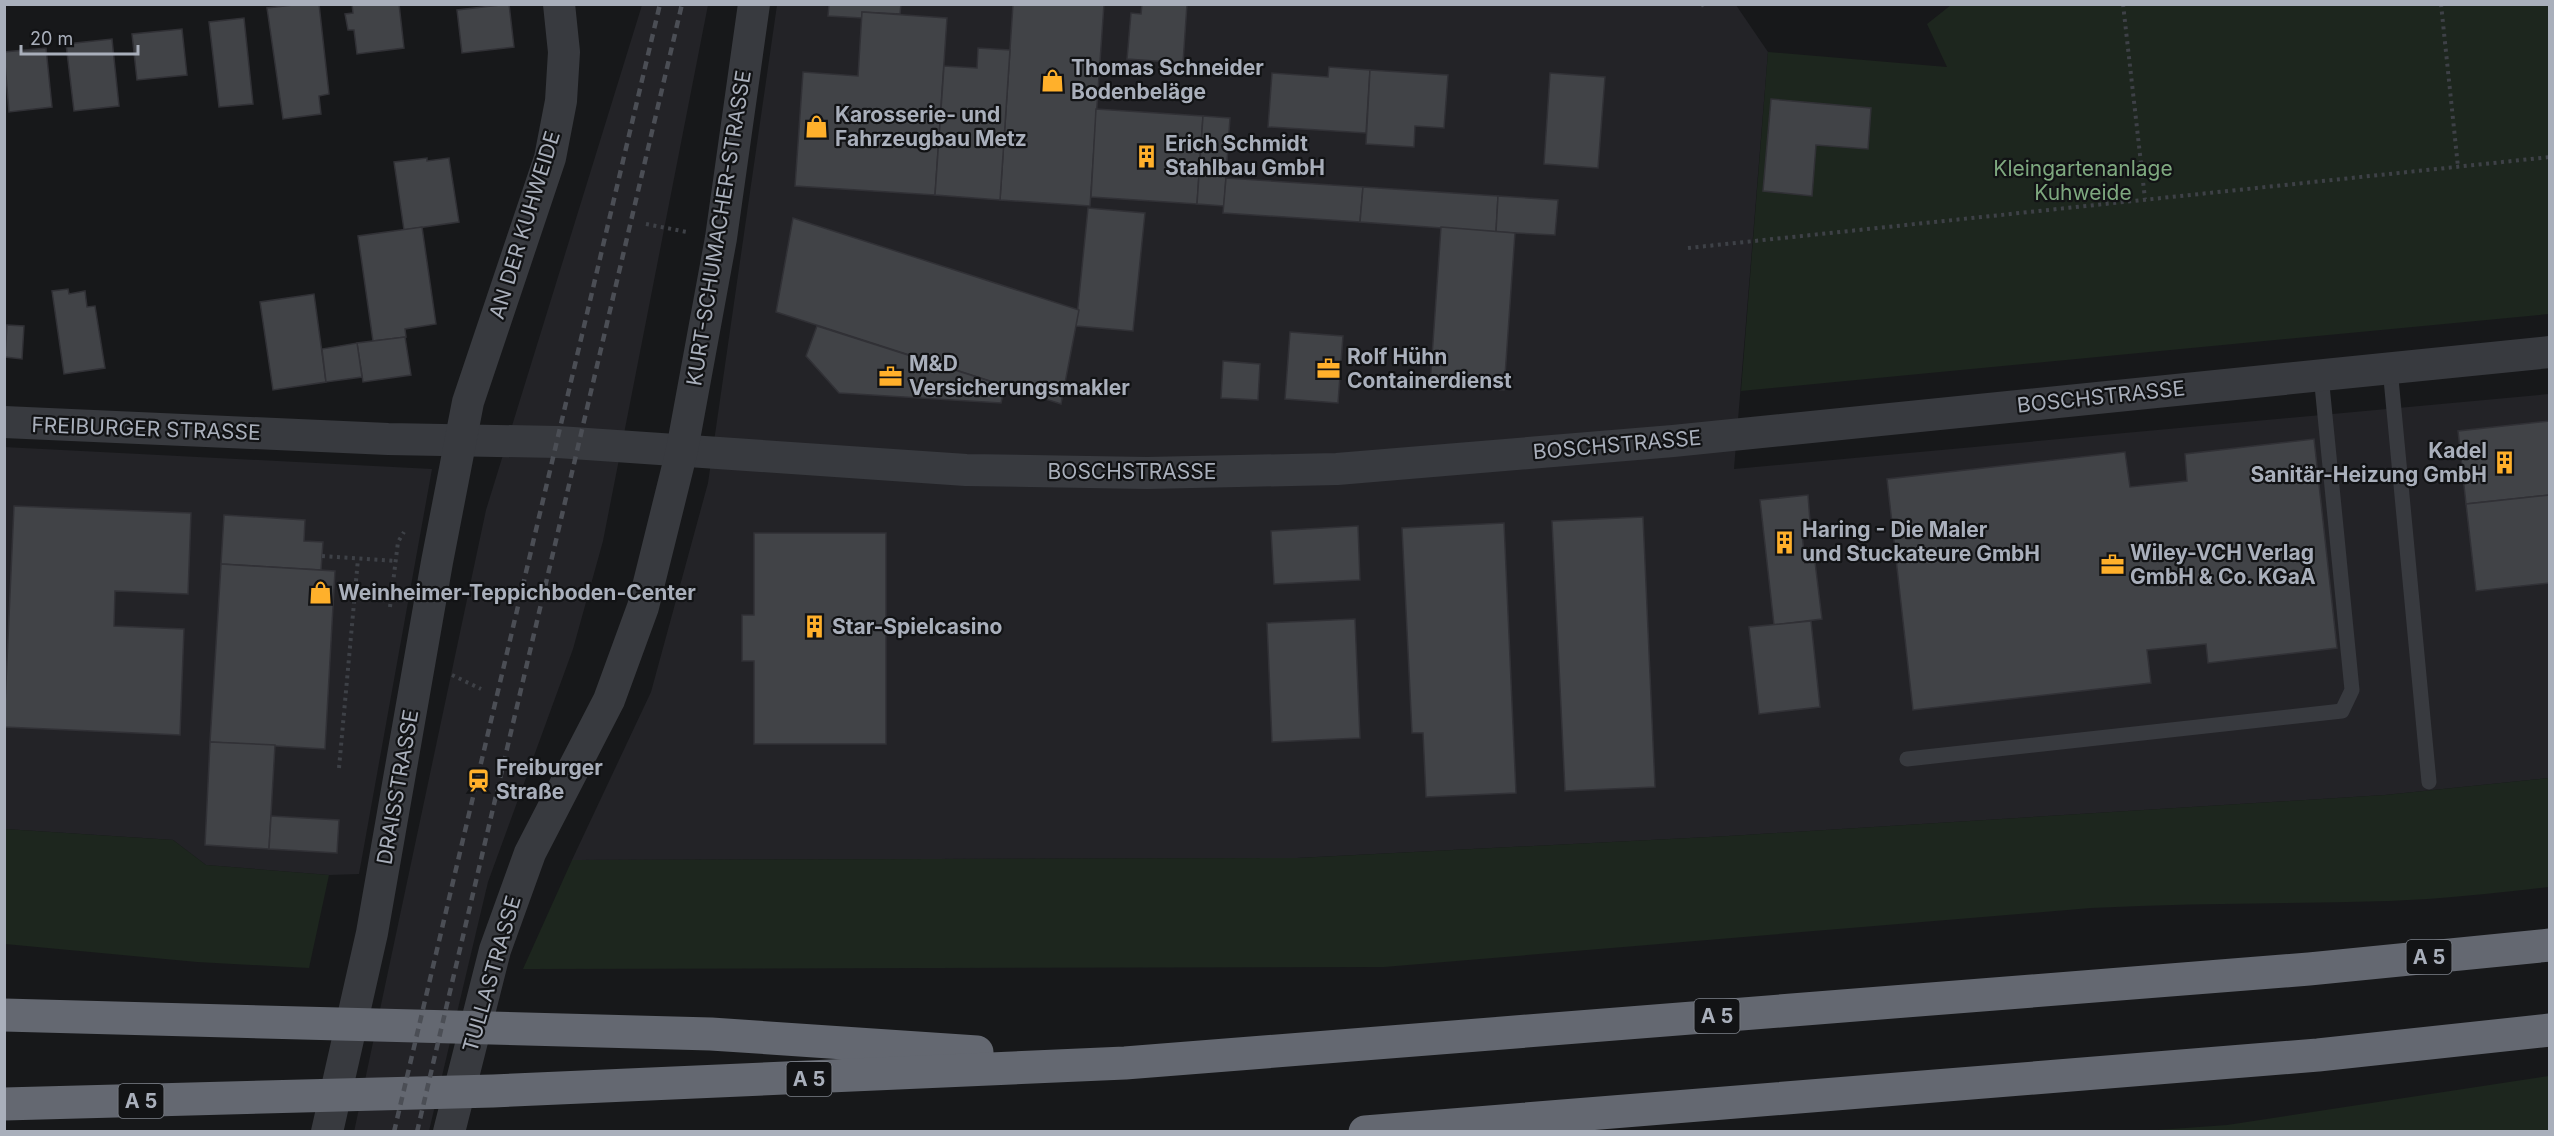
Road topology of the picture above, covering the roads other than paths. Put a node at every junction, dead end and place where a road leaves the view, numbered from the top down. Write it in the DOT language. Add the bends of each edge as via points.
graph roads {
  1 [pos="559,4"];
  2 [pos="754,4"];
  3 [pos="2550,352"];
  4 [pos="2390,368"];
  5 [pos="2321,375"];
  6 [pos="4,422"];
  7 [pos="459,441"];
  8 [pos="682,450"];
  9 [pos="1907,759"];
  10 [pos="2429,782"];
  11 [pos="2550,945"];
  12 [pos="4,1015"];
  13 [pos="2550,1030"];
  14 [pos="1125,1063"];
  15 [pos="4,1104"];
  16 [pos="327,1131"];
  17 [pos="450,1131"];
  18 [pos="1365,1131"];
  1 -- 7 [label="street, AN DER KUHWEIDE" via="564,52 561,101 550,158 468,402"];
  2 -- 8 [label="street, KURT-SCHUMACHER-STRASSE" via="721,238"];
  3 -- 4 [label="street, BOSCHSTRASSE"];
  4 -- 5 [label="street, BOSCHSTRASSE"];
  4 -- 10 [label="lane"];
  5 -- 8 [label="street, BOSCHSTRASSE" via="1673,441 1337,469 1148,473 966,470"];
  5 -- 9 [label="lane" via="2352,690 2342,711"];
  6 -- 7 [label="street, FREIBURGER STRASSE"];
  7 -- 8 [label="street, FREIBURGER STRASSE"];
  7 -- 16 [label="street, DRAISSTRASSE" via="372,933"];
  8 -- 17 [label="street, TULLASTRASSE" via="643,607 609,700 530,853 495,950"];
  11 -- 14 [label="highway, A 5" via="2297,970"];
  12 -- 14 [label="highway" via="711,1034"];
  13 -- 18 [label="highway" via="2318,1055"];
  14 -- 15 [label="highway, A 5" via="277,1099"];
}
